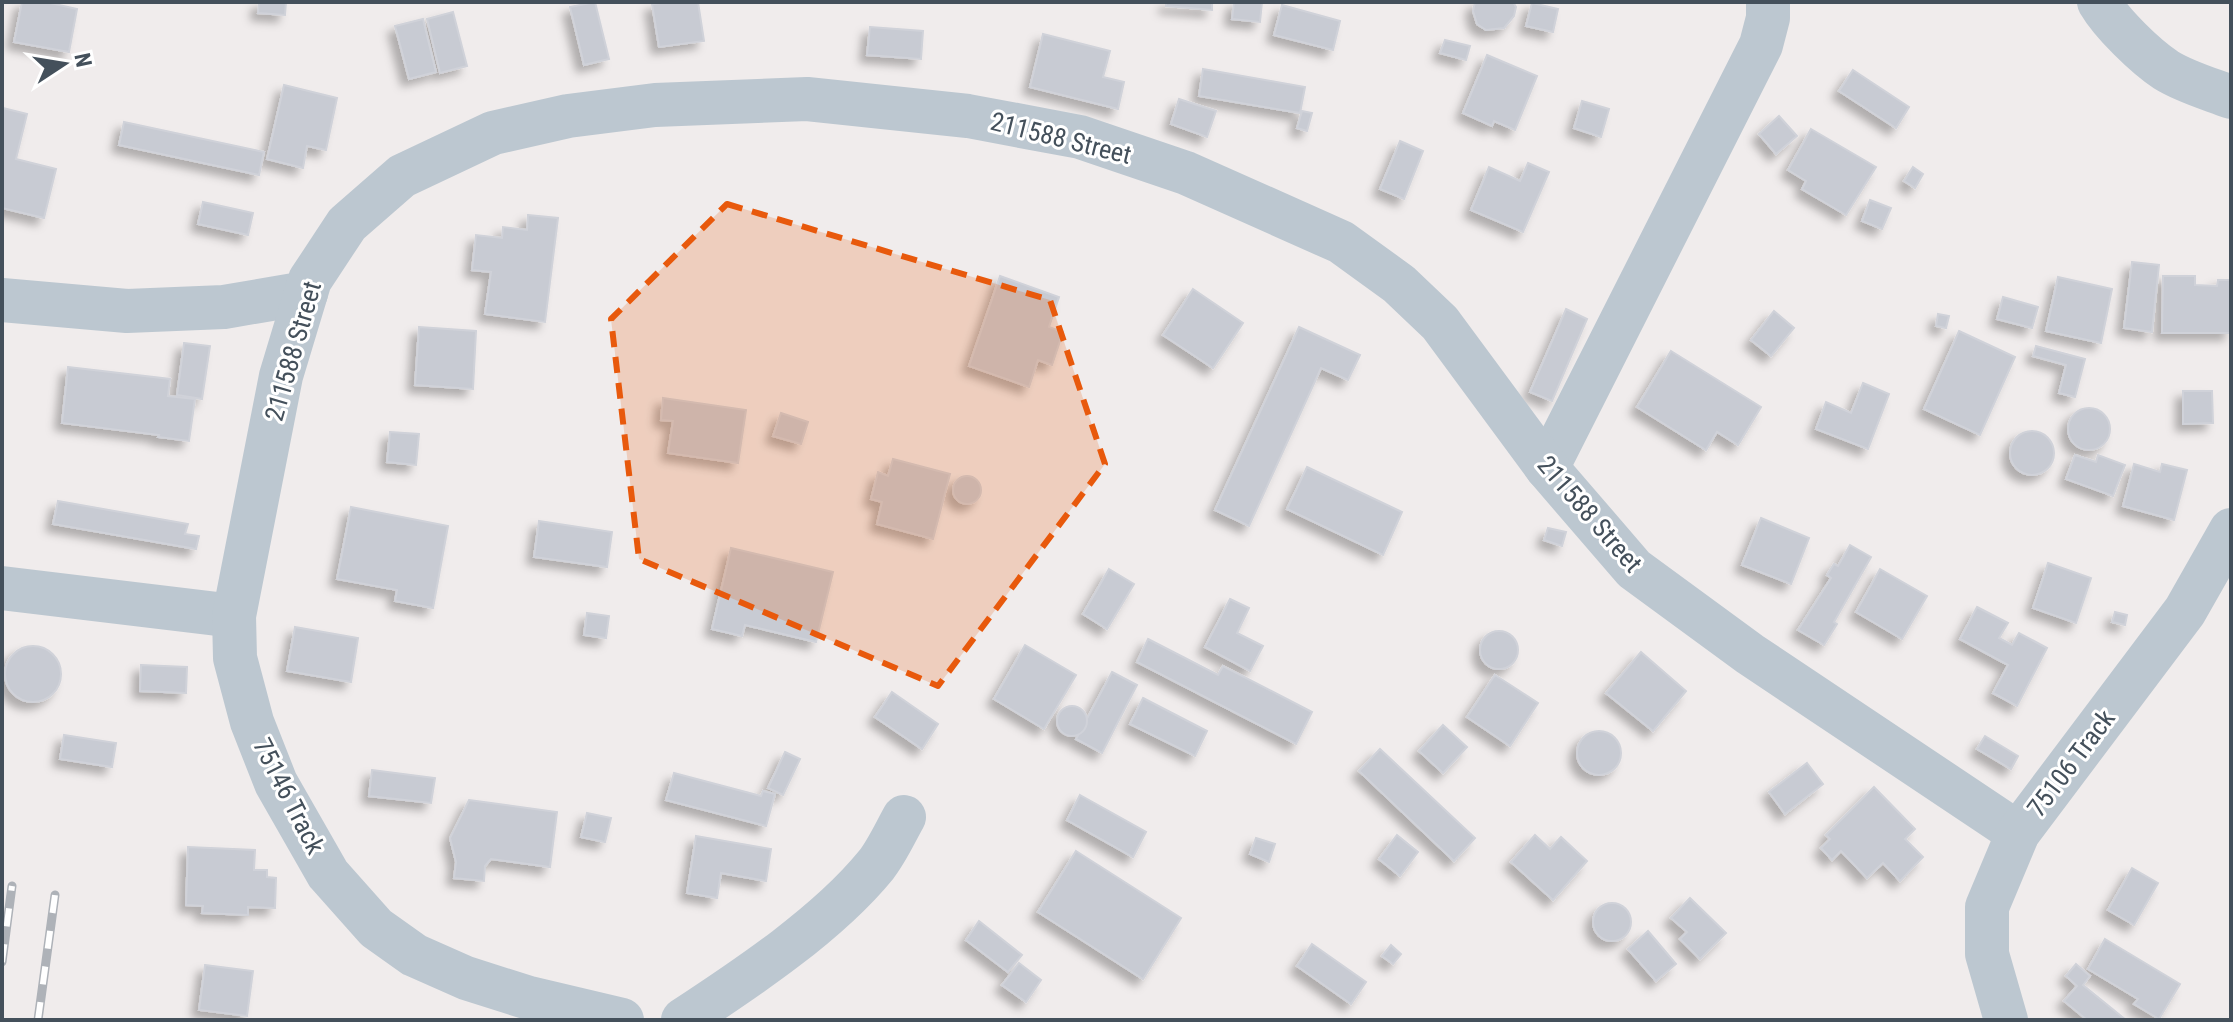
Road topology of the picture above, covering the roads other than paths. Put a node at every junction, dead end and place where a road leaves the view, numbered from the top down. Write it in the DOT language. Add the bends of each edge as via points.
graph roads {
  1 [pos="1768,2"];
  2 [pos="2099,2"];
  3 [pos="2231,97"];
  4 [pos="306,293"];
  5 [pos="2,300"];
  6 [pos="1547,468"];
  7 [pos="2231,530"];
  8 [pos="2,588"];
  9 [pos="234,616"];
  10 [pos="904,817"];
  11 [pos="2018,833"];
  12 [pos="622,1020"];
  13 [pos="683,1020"];
  14 [pos="2006,1020"];
  1 -- 6 [label="street" via="1761,45"];
  2 -- 3 [label="street" via="2167,71"];
  4 -- 5 [label="street" via="224,307 127,311"];
  4 -- 6 [label="street, 211588 Street" via="347,224 402,176 493,133 655,105 807,99 968,116 1080,137 1171,167 1341,242 1399,284 1440,323"];
  4 -- 9 [label="street, 211588 Street" via="281,376"];
  6 -- 11 [label="street, 211588 Street" via="1634,569 1750,654"];
  7 -- 11 [label="street, 75106 Track" via="2185,611"];
  8 -- 9 [label="street"];
  9 -- 12 [label="street, 75146 Track" via="235,658 276,783 328,874 376,928 414,955 466,978"];
  10 -- 13 [label="street" via="878,862 848,896 745,980"];
  11 -- 14 [label="street, 75106 Track" via="1987,907 1987,954"];
}
